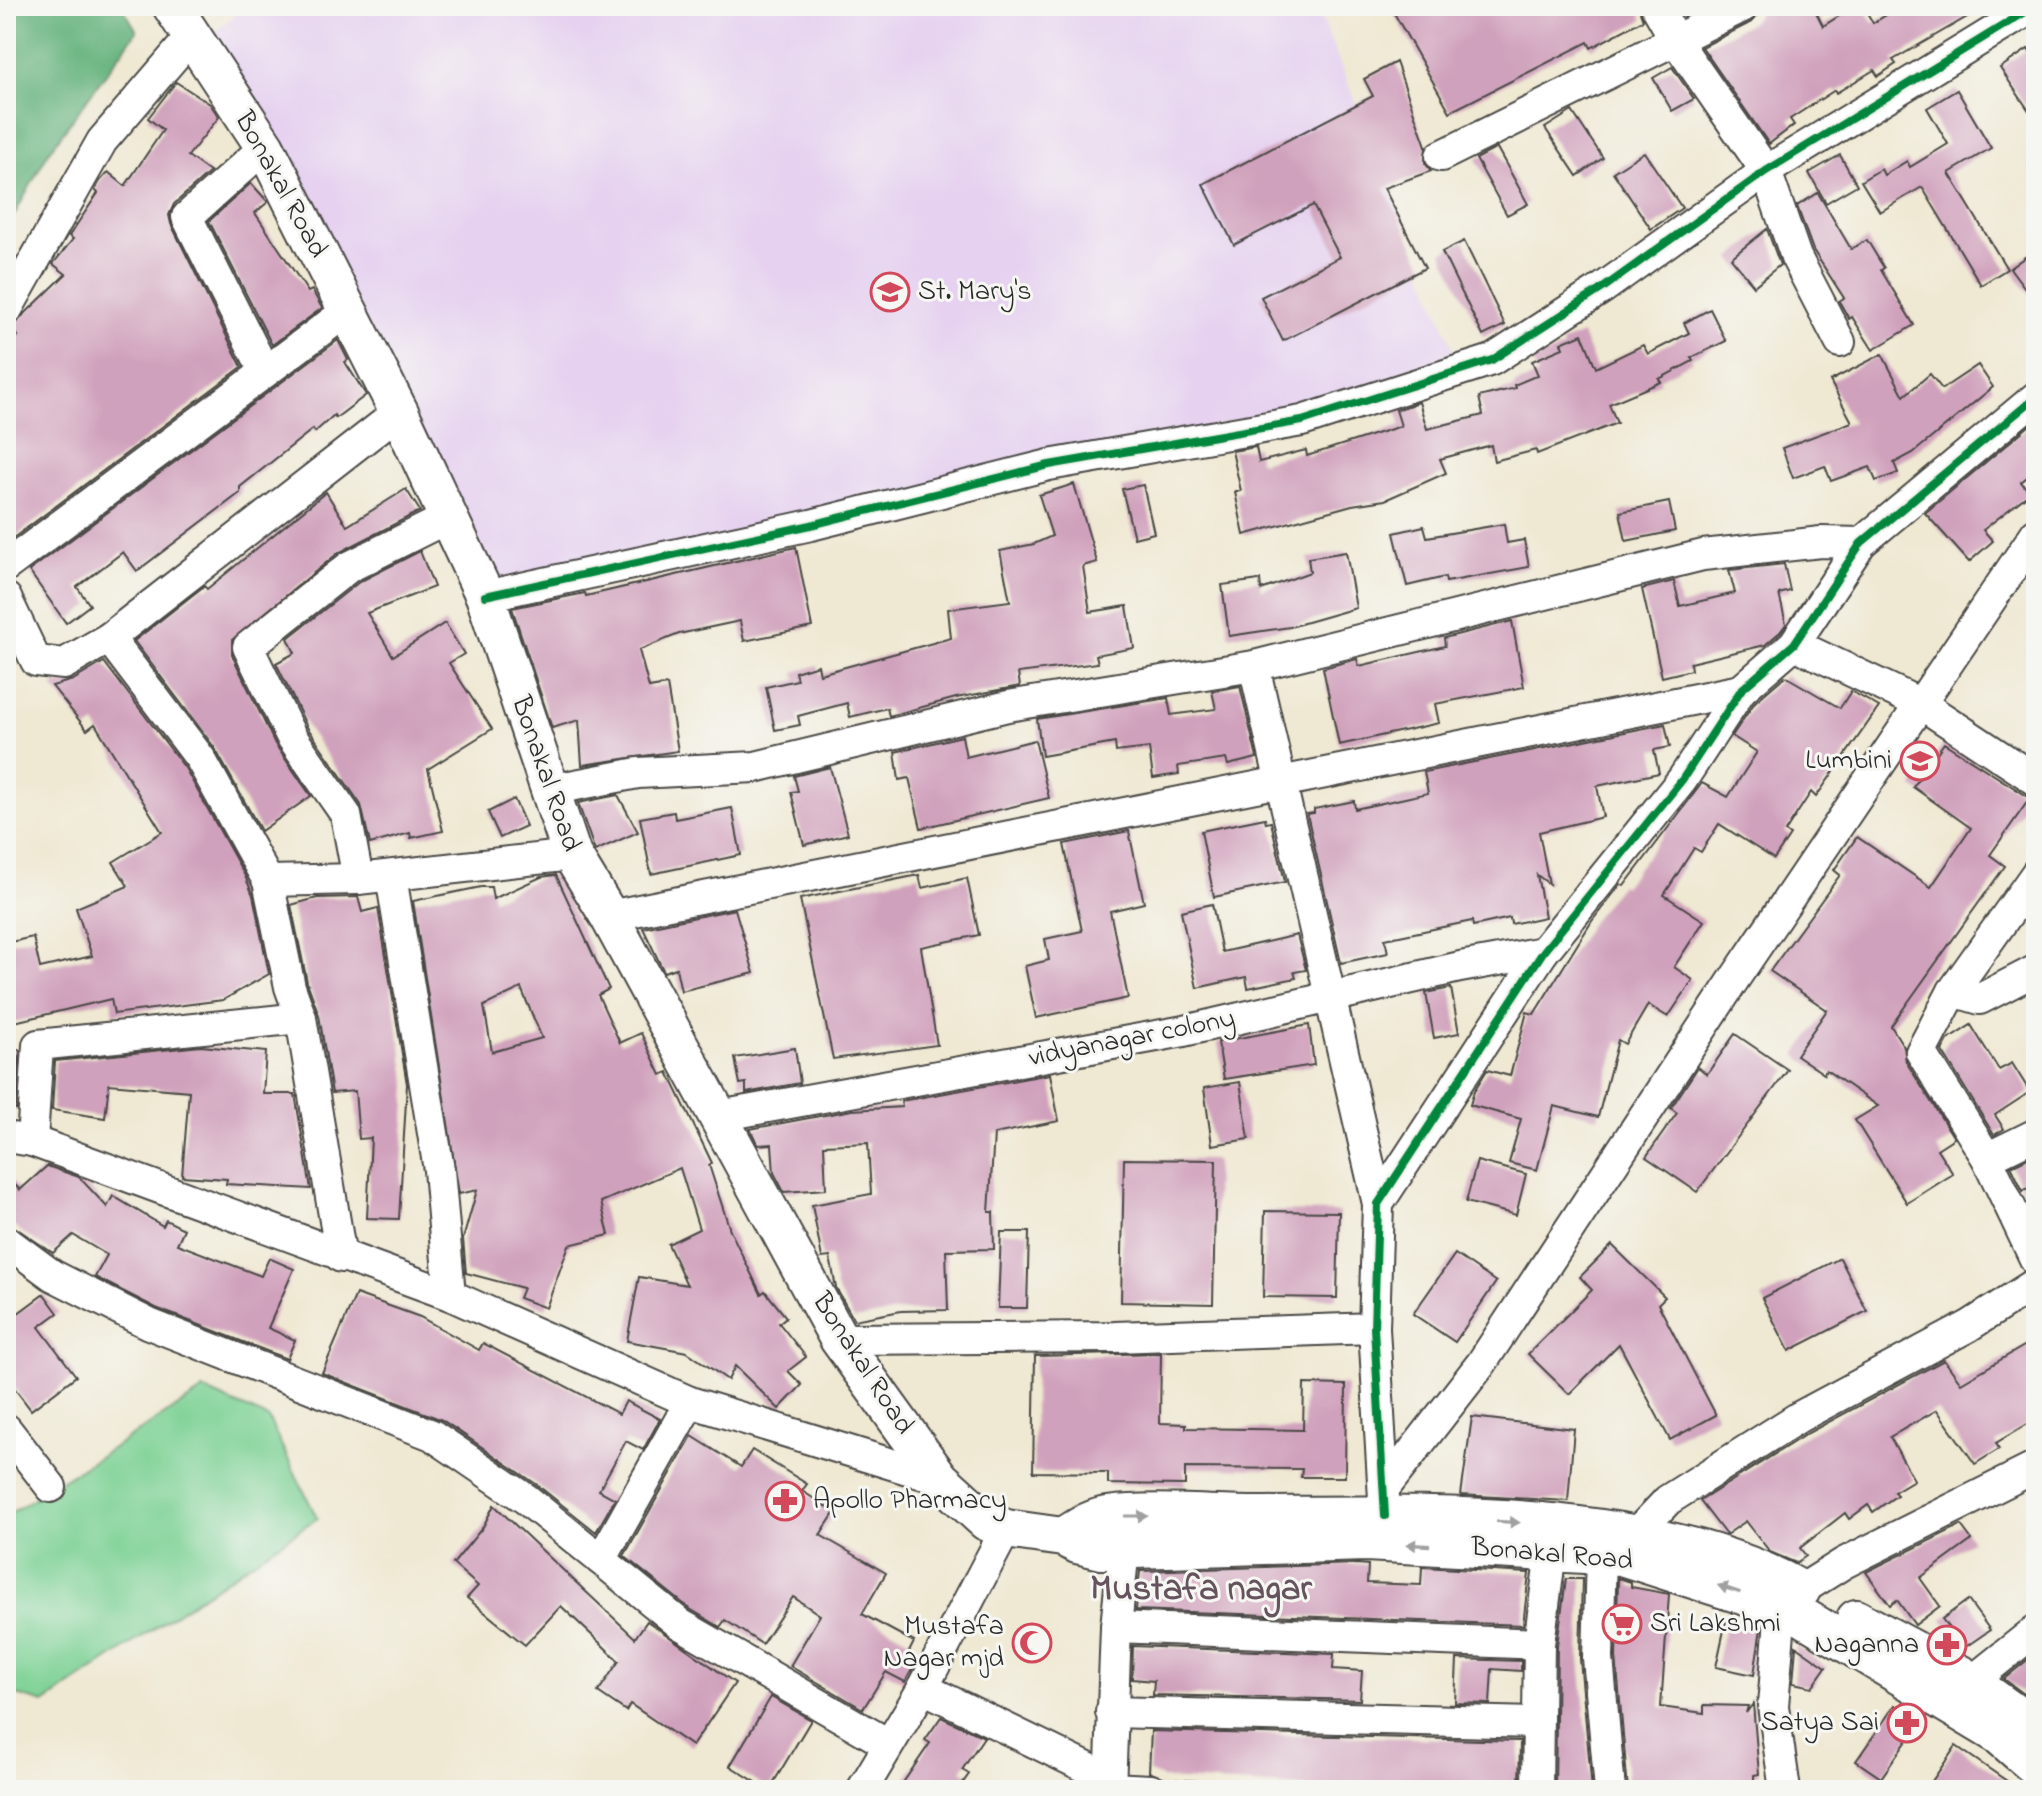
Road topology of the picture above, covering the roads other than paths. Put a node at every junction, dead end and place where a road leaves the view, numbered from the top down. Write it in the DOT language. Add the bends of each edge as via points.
graph roads {
  1 [pos="1656,6"];
  2 [pos="1744,6"];
  3 [pos="2035,6"];
  4 [pos="182,22"];
  5 [pos="1676,41"];
  6 [pos="265,147"];
  7 [pos="1441,156"];
  8 [pos="1766,171"];
  9 [pos="6,311"];
  10 [pos="347,311"];
  11 [pos="1840,342"];
  12 [pos="265,372"];
  13 [pos="2036,397"];
  14 [pos="399,412"];
  15 [pos="447,518"];
  16 [pos="2036,533"];
  17 [pos="1861,543"];
  18 [pos="6,566"];
  19 [pos="485,596"];
  20 [pos="6,598"];
  21 [pos="109,638"];
  22 [pos="1794,644"];
  23 [pos="1254,666"];
  24 [pos="1741,690"];
  25 [pos="1921,704"];
  26 [pos="2036,780"];
  27 [pos="1278,782"];
  28 [pos="549,790"];
  29 [pos="572,855"];
  30 [pos="2036,874"];
  31 [pos="391,876"];
  32 [pos="358,879"];
  33 [pos="268,881"];
  34 [pos="609,916"];
  35 [pos="1543,952"];
  36 [pos="2036,970"];
  37 [pos="1953,991"];
  38 [pos="1328,999"];
  39 [pos="301,1018"];
  40 [pos="719,1116"];
  41 [pos="2036,1134"];
  42 [pos="19,1139"];
  43 [pos="1987,1158"];
  44 [pos="1378,1204"];
  45 [pos="6,1241"];
  46 [pos="341,1257"];
  47 [pos="2036,1261"];
  48 [pos="2036,1283"];
  49 [pos="450,1295"];
  50 [pos="1374,1328"];
  51 [pos="839,1339"];
  52 [pos="690,1402"];
  53 [pos="6,1429"];
  54 [pos="2036,1467"];
  55 [pos="940,1479"];
  56 [pos="51,1487"];
  57 [pos="1386,1501"];
  58 [pos="1006,1529"];
  59 [pos="1634,1536"];
  60 [pos="1063,1537"];
  61 [pos="1124,1548"];
  62 [pos="1551,1551"];
  63 [pos="1601,1555"];
  64 [pos="601,1560"];
  65 [pos="1791,1598"];
  66 [pos="1116,1627"];
  67 [pos="2036,1630"];
  68 [pos="1539,1644"];
  69 [pos="923,1688"];
  70 [pos="1959,1692"];
  71 [pos="1111,1712"];
  72 [pos="1537,1723"];
  73 [pos="2036,1729"];
  74 [pos="888,1744"];
  75 [pos="2036,1767"];
  76 [pos="1109,1785"];
  77 [pos="862,1790"];
  78 [pos="1151,1790"];
  79 [pos="1537,1790"];
  80 [pos="1610,1790"];
  81 [pos="1785,1790"];
  1 -- 5 [label="street"];
  2 -- 5 [label="street"];
  3 -- 8 [label="street"];
  4 -- 6 [label="main road, Bonakal Road"];
  4 -- 9 [label="street" via="102,141"];
  5 -- 7 [label="street"];
  5 -- 8 [label="street"];
  6 -- 10 [label="main road, Bonakal Road"];
  6 -- 12 [label="street" via="187,217"];
  8 -- 11 [label="street" via="1796,257"];
  8 -- 19 [label="street" via="1492,360 1302,421 1049,465 811,525"];
  10 -- 12 [label="street"];
  10 -- 14 [label="main road, Bonakal Road"];
  12 -- 18 [label="street"];
  13 -- 17 [label="street"];
  14 -- 15 [label="main road, Bonakal Road"];
  14 -- 21 [label="street"];
  15 -- 19 [label="main road, Bonakal Road"];
  15 -- 32 [label="street" via="349,567 248,647 291,736 346,815"];
  16 -- 25 [label="street"];
  17 -- 22 [label="street"];
  17 -- 23 [label="street" via="1821,542 1703,555"];
  19 -- 28 [label="main road, Bonakal Road"];
  20 -- 21 [label="street" via="36,661 64,664"];
  21 -- 33 [label="street" via="200,758"];
  22 -- 24 [label="street"];
  22 -- 25 [label="street"];
  23 -- 27 [label="street"];
  23 -- 28 [label="street" via="1008,706 755,767 638,773"];
  24 -- 27 [label="street"];
  24 -- 35 [label="street" via="1682,780"];
  25 -- 26 [label="street"];
  25 -- 57 [label="street"];
  27 -- 34 [label="street"];
  27 -- 38 [label="street"];
  28 -- 29 [label="main road, Bonakal Road"];
  29 -- 31 [label="street"];
  29 -- 34 [label="main road, Bonakal Road"];
  30 -- 37 [label="street"];
  31 -- 32 [label="street"];
  31 -- 49 [label="street" via="439,1170"];
  32 -- 33 [label="street"];
  33 -- 39 [label="street"];
  34 -- 40 [label="main road, Bonakal Road"];
  35 -- 38 [label="street, vidyanagar colony"];
  35 -- 44 [label="street"];
  36 -- 37 [label="street" via="1980,999"];
  37 -- 43 [label="street" via="1921,1052"];
  38 -- 40 [label="street, vidyanagar colony" via="1184,1031"];
  38 -- 44 [label="street"];
  39 -- 42 [label="street" via="38,1045"];
  39 -- 46 [label="street"];
  40 -- 51 [label="main road, Bonakal Road"];
  41 -- 43 [label="street"];
  42 -- 46 [label="street"];
  43 -- 47 [label="street"];
  44 -- 50 [label="street"];
  45 -- 64 [label="street" via="52,1275 149,1324 432,1435 526,1499"];
  46 -- 49 [label="street"];
  48 -- 59 [label="street" via="1668,1500"];
  49 -- 52 [label="street"];
  50 -- 51 [label="street"];
  50 -- 57 [label="street"];
  51 -- 55 [label="main road, Bonakal Road"];
  52 -- 55 [label="street"];
  52 -- 64 [label="street"];
  53 -- 56 [label="street"];
  54 -- 65 [label="street" via="1844,1563"];
  55 -- 58 [label="main road, Bonakal Road" via="963,1504"];
  57 -- 59 [label="main road, Bonakal Road, one-way"];
  60 -- 57 [label="main road, Bonakal Road, one-way" via="1106,1516"];
  58 -- 60 [label="main road, Bonakal Road"];
  58 -- 69 [label="street"];
  59 -- 65 [label="main road, Bonakal Road" via="1753,1568"];
  60 -- 61 [label="main road, Bonakal Road" via="1089,1548"];
  62 -- 61 [label="main road, Bonakal Road, one-way" via="1366,1542"];
  61 -- 66 [label="street"];
  62 -- 63 [label="main road, Bonakal Road"];
  62 -- 68 [label="street"];
  65 -- 63 [label="main road, Bonakal Road, one-way"];
  63 -- 80 [label="street" via="1598,1658"];
  64 -- 74 [label="street" via="680,1624"];
  65 -- 70 [label="main road, Bonakal Road"];
  65 -- 81 [label="street" via="1773,1706"];
  66 -- 68 [label="street"];
  66 -- 71 [label="street"];
  67 -- 70 [label="street"];
  68 -- 72 [label="street"];
  69 -- 74 [label="street"];
  69 -- 76 [label="street"];
  70 -- 73 [label="main road, Bonakal Road"];
  70 -- 75 [label="main road, Bonakal Road"];
  71 -- 72 [label="street"];
  71 -- 76 [label="street"];
  72 -- 79 [label="street"];
  74 -- 77 [label="street"];
  76 -- 78 [label="street"];
}
